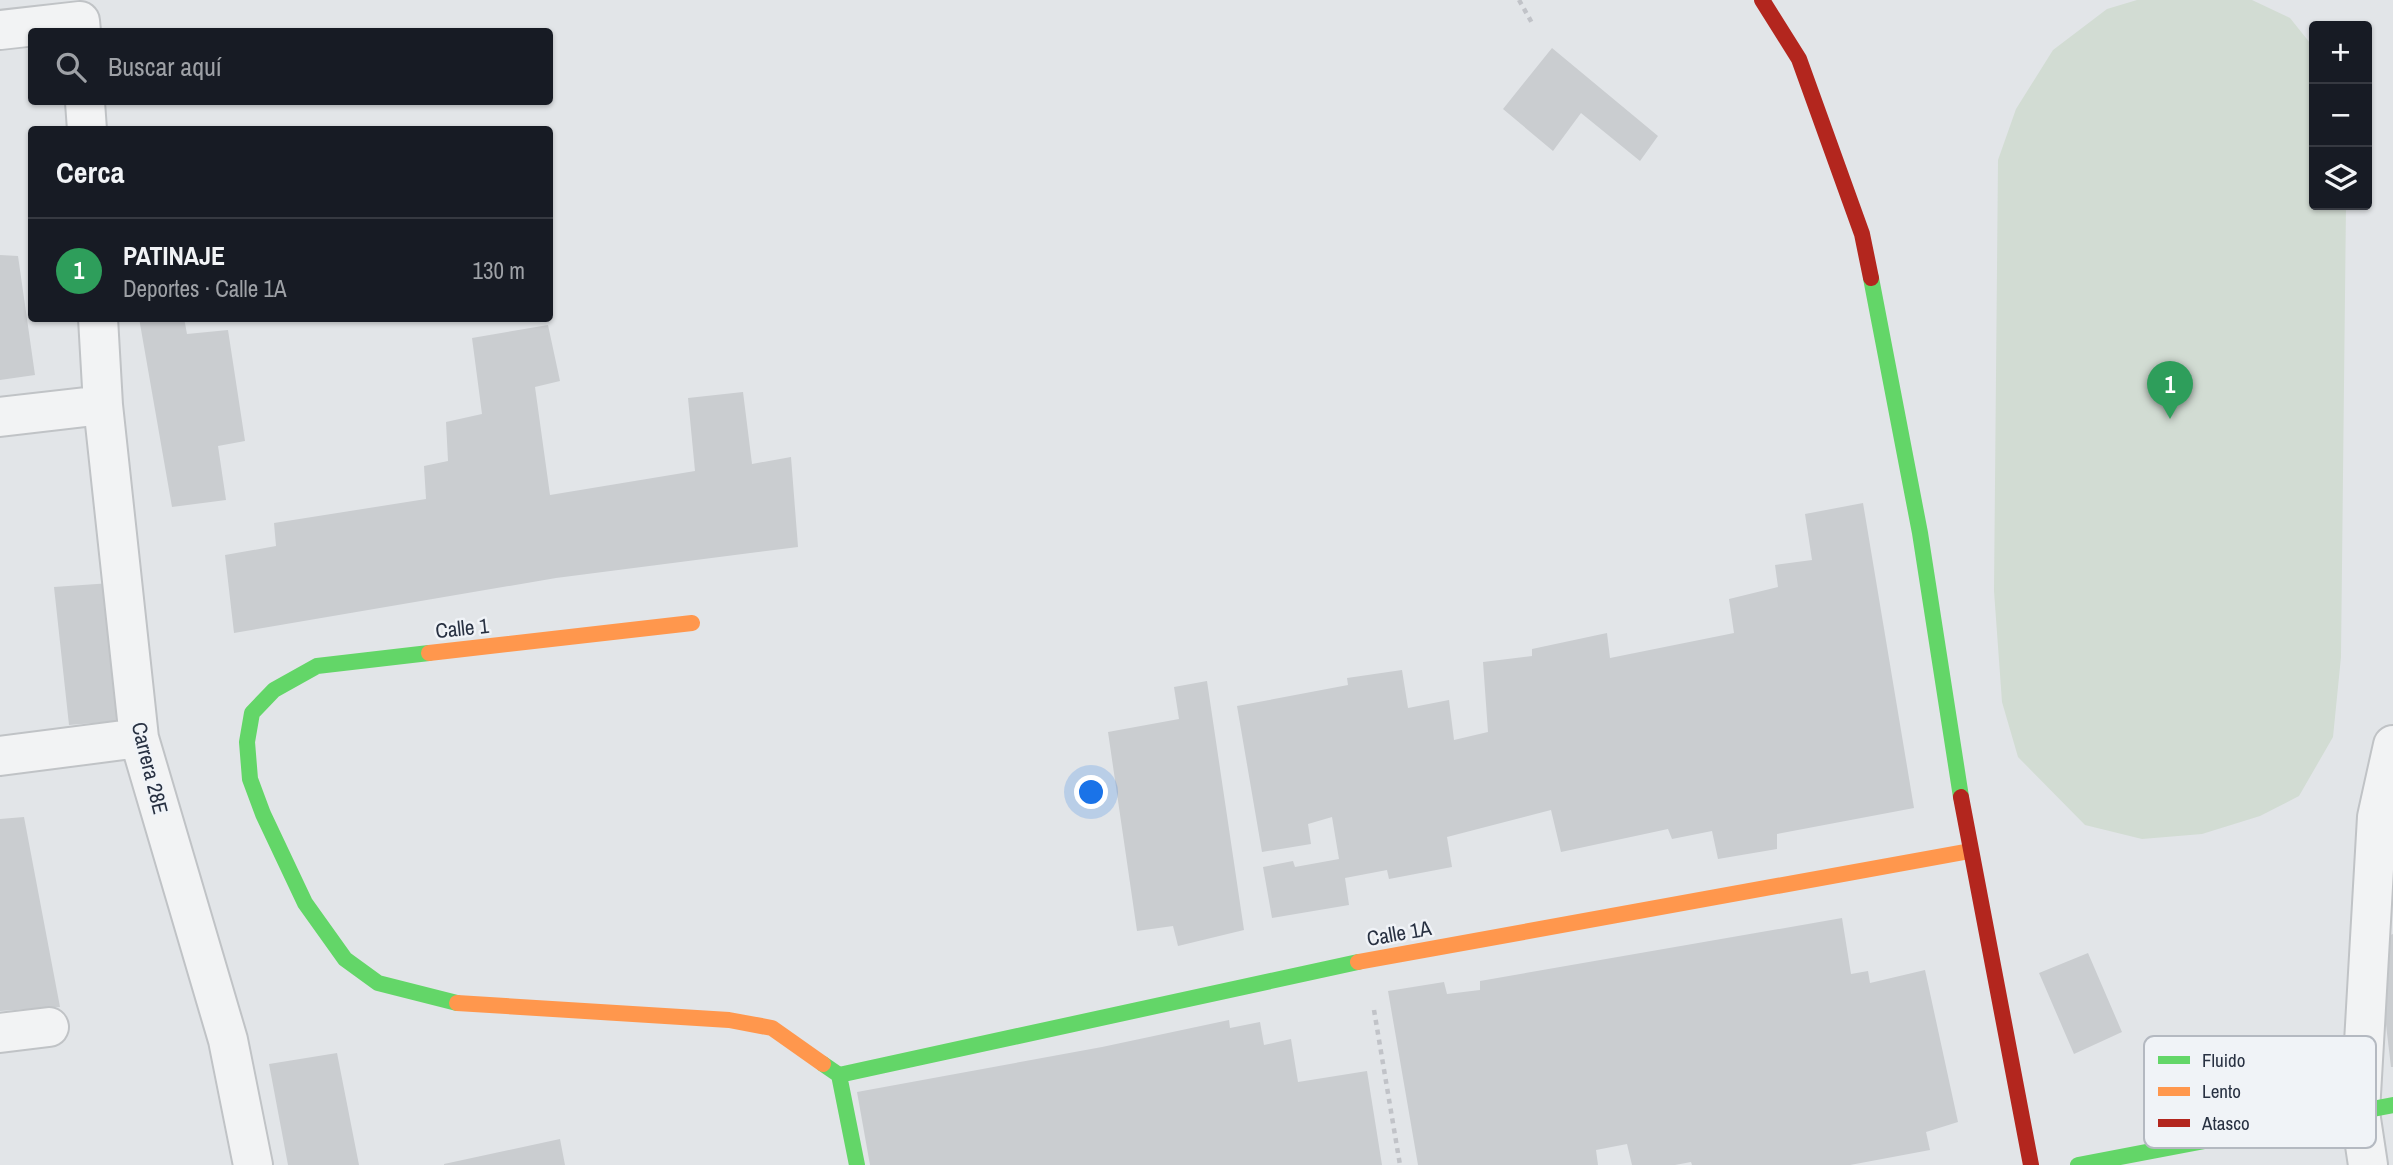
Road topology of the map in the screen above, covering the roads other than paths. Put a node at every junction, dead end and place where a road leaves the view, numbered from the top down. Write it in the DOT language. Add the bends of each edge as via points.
graph roads {
  1 [pos="1762,0"];
  2 [pos="81,26"];
  3 [pos="40,28"];
  4 [pos="28,29"];
  5 [pos="0,30"];
  6 [pos="85,105"];
  7 [pos="87,126"];
  8 [pos="98,322"];
  9 [pos="103,405"];
  10 [pos="0,417"];
  11 [pos="692,623"];
  12 [pos="139,738"];
  13 [pos="2393,746"];
  14 [pos="0,756"];
  15 [pos="1970,851"];
  16 [pos="49,1027"];
  17 [pos="0,1033"];
  18 [pos="839,1074"];
  19 [pos="2376,1109"];
  20 [pos="2168,1148"];
  21 [pos="253,1165"];
  22 [pos="857,1165"];
  23 [pos="2031,1165"];
  24 [pos="2078,1165"];
  1 -- 15 [label="street" via="1799,59 1862,234 1920,533"];
  2 -- 3 [label="street"];
  4 -- 5 [label="street"];
  6 -- 7 [label="street"];
  8 -- 9 [label="street, Carrera 28E"];
  9 -- 10 [label="street"];
  9 -- 12 [label="street, Carrera 28E"];
  11 -- 18 [label="street, Calle 1" via="317,666 274,690 252,713 247,742 250,779 305,903 345,959 378,983 458,1003 729,1020 772,1028"];
  12 -- 14 [label="street"];
  12 -- 21 [label="street, Carrera 28E" via="228,1040"];
  13 -- 19 [label="street" via="2377,817"];
  15 -- 18 [label="street, Calle 1A" via="1366,960"];
  15 -- 23 [label="street"];
  16 -- 17 [label="street"];
  18 -- 22 [label="street"];
  20 -- 24 [label="street"];
}
